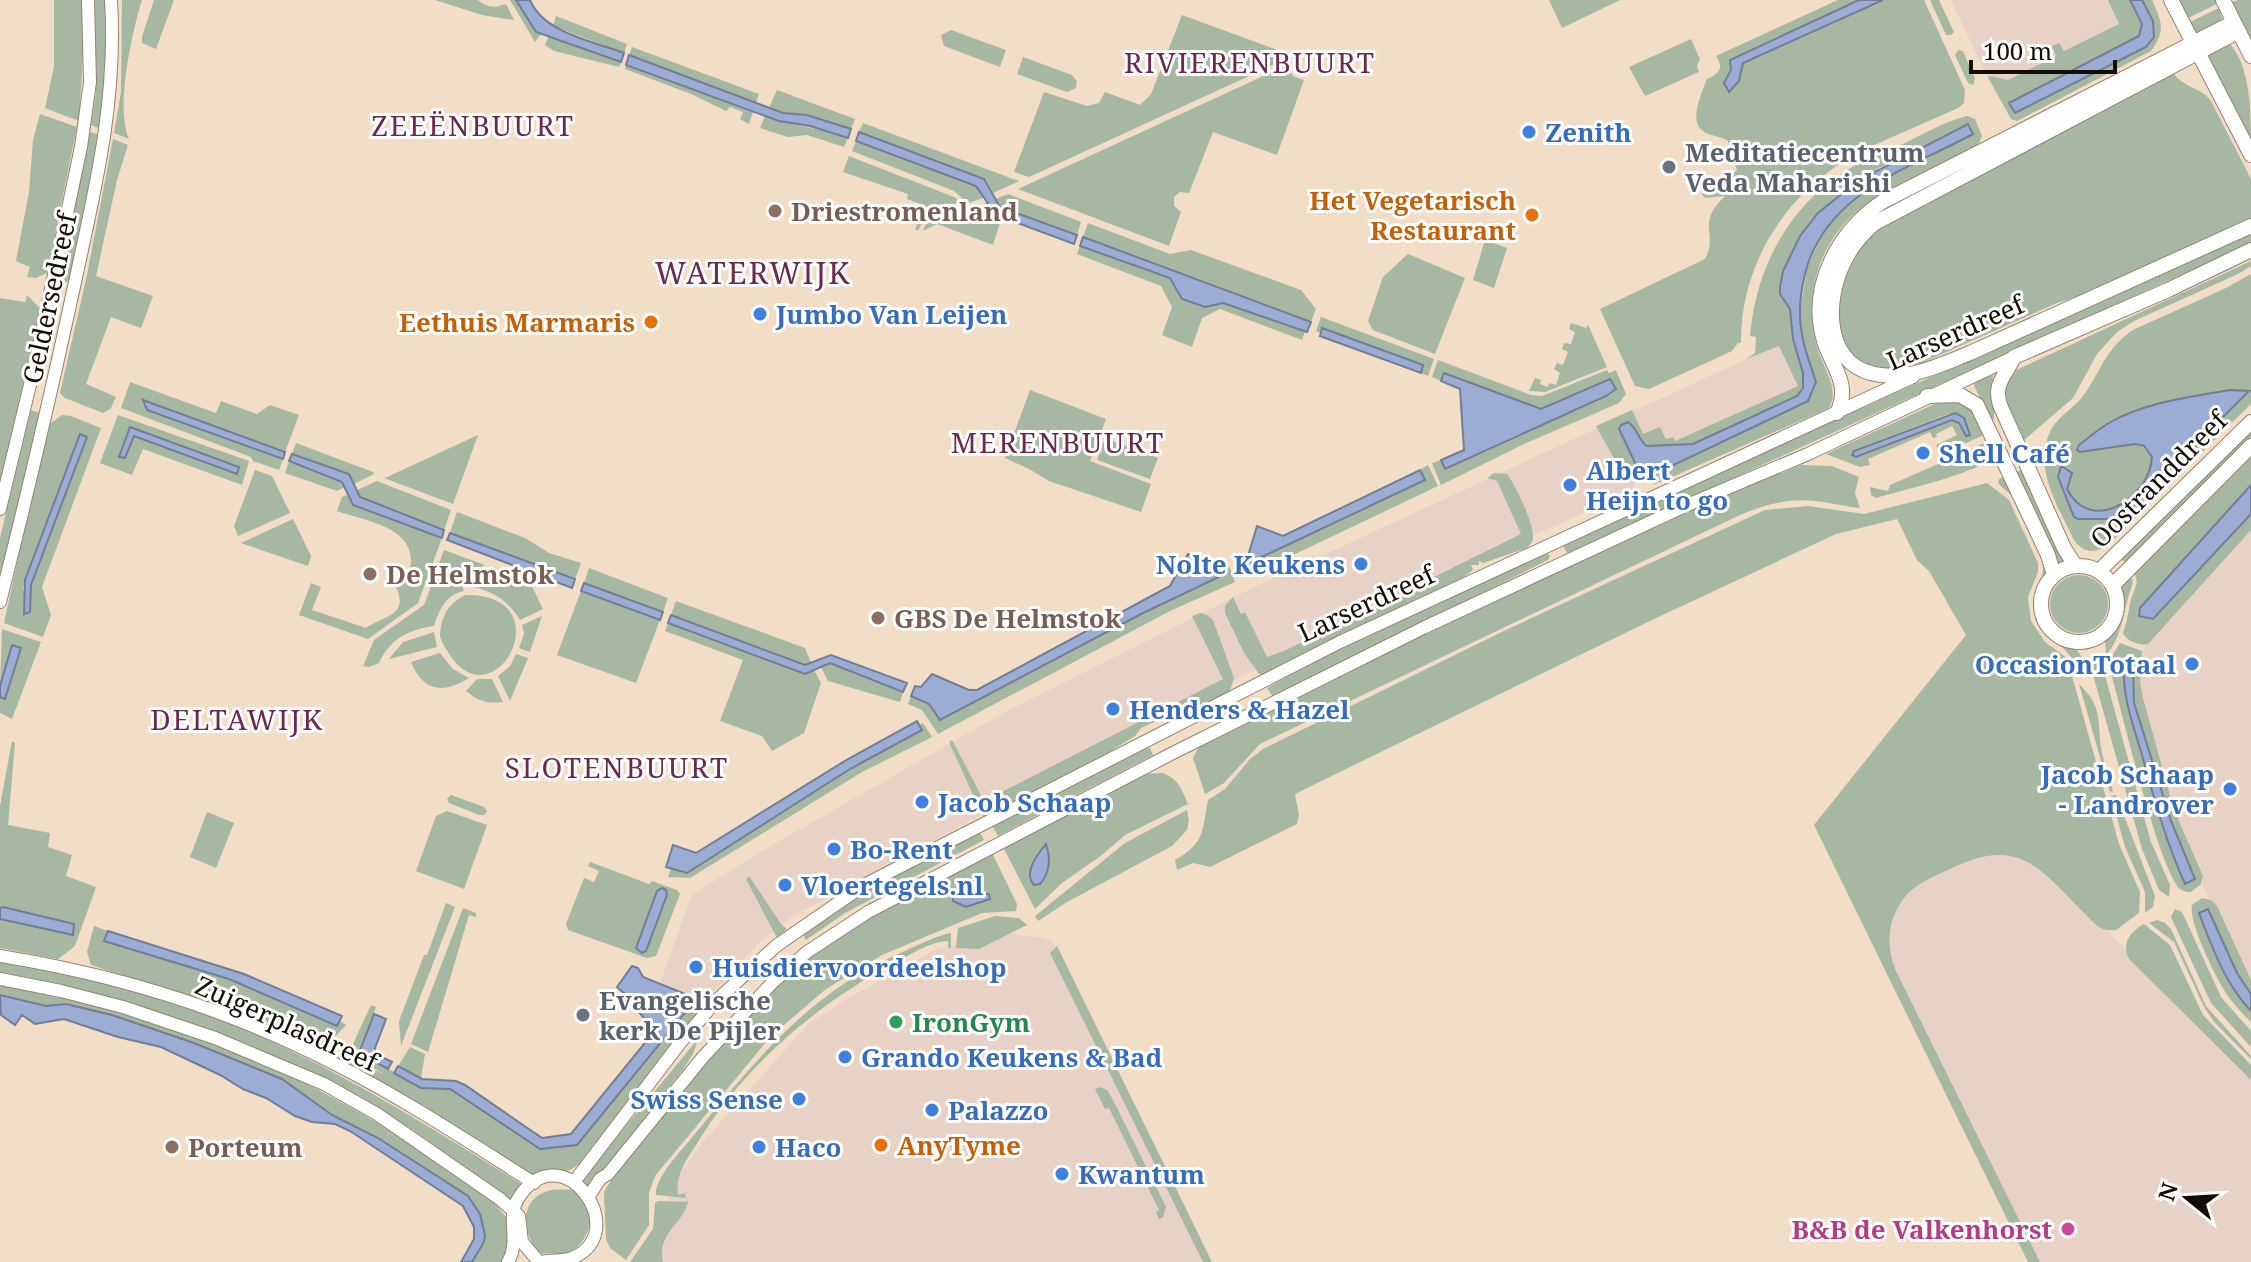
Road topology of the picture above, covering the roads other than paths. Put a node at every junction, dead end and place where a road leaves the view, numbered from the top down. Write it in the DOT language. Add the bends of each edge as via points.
graph roads {
  1 [pos="88,0"];
  2 [pos="111,0"];
  3 [pos="2171,0"];
  4 [pos="2223,0"];
  5 [pos="2182,22"];
  6 [pos="2236,27"];
  7 [pos="2196,47"];
  8 [pos="2251,56"];
  9 [pos="2172,60"];
  10 [pos="2209,74"];
  11 [pos="2251,155"];
  12 [pos="2251,226"];
  13 [pos="2251,250"];
  14 [pos="2014,357"];
  15 [pos="1923,372"];
  16 [pos="1927,396"];
  17 [pos="1837,413"];
  18 [pos="2251,422"];
  19 [pos="2251,446"];
  20 [pos="0,509"];
  21 [pos="2075,565"];
  22 [pos="2099,571"];
  23 [pos="2054,575"];
  24 [pos="2113,585"];
  25 [pos="0,602"];
  26 [pos="0,956"];
  27 [pos="0,979"];
  28 [pos="570,1180"];
  29 [pos="534,1183"];
  30 [pos="594,1197"];
  31 [pos="516,1214"];
  32 [pos="596,1237"];
  33 [pos="519,1245"];
  34 [pos="508,1262"];
  35 [pos="516,1262"];
  36 [pos="540,1262"];
  37 [pos="578,1262"];
  1 -- 20 [label="main road, Geldersedreef" via="90,82 83,133"];
  2 -- 25 [label="main road, Geldersedreef" via="112,84 104,141"];
  3 -- 5 [label="main road"];
  4 -- 6 [label="main road"];
  5 -- 7 [label="main road"];
  5 -- 9 [label="main road"];
  6 -- 7 [label="main road"];
  6 -- 8 [label="main road"];
  7 -- 9 [label="main road"];
  7 -- 10 [label="main road"];
  9 -- 10 [label="main road"];
  9 -- 15 [label="main road" via="1888,214 1862,235 1835,284 1831,316 1836,343 1866,372"];
  9 -- 17 [label="main road" via="1882,202 1856,222 1832,257 1820,303 1824,340 1844,388"];
  10 -- 11 [label="main road"];
  12 -- 15 [label="main road, Larserdreef"];
  13 -- 14 [label="main road, Larserdreef"];
  14 -- 16 [label="main road, Larserdreef"];
  14 -- 21 [label="main road" via="1997,390"];
  15 -- 17 [label="main road, Larserdreef"];
  16 -- 23 [label="main road" via="1968,398 1980,410"];
  16 -- 30 [label="main road, Larserdreef" via="1423,628 868,912 773,982 600,1179"];
  17 -- 28 [label="main road, Larserdreef" via="1340,642 864,885 776,946 717,1000 588,1166"];
  18 -- 22 [label="main road, Oostranddreef"];
  19 -- 24 [label="main road, Oostranddreef"];
  21 -- 22 [label="main road"];
  21 -- 23 [label="main road"];
  22 -- 24 [label="main road"];
  23 -- 24 [label="main road" via="2043,592 2041,612 2053,631 2076,642 2099,636 2112,622 2117,608"];
  26 -- 29 [label="main road, Zuigerplasdreef" via="126,982 263,1030 397,1098"];
  27 -- 31 [label="main road, Zuigerplasdreef" via="123,1007 324,1084 377,1114"];
  28 -- 29 [label="main road" via="552,1177"];
  28 -- 30 [label="main road"];
  28 -- 31 [label="main road" via="538,1188"];
  29 -- 31 [label="main road" via="520,1195"];
  30 -- 32 [label="main road"];
  31 -- 33 [label="main road"];
  32 -- 36 [label="main road" via="576,1256"];
  32 -- 37 [label="main road"];
  33 -- 34 [label="main road"];
  33 -- 35 [label="main road"];
  33 -- 36 [label="main road"];
}
